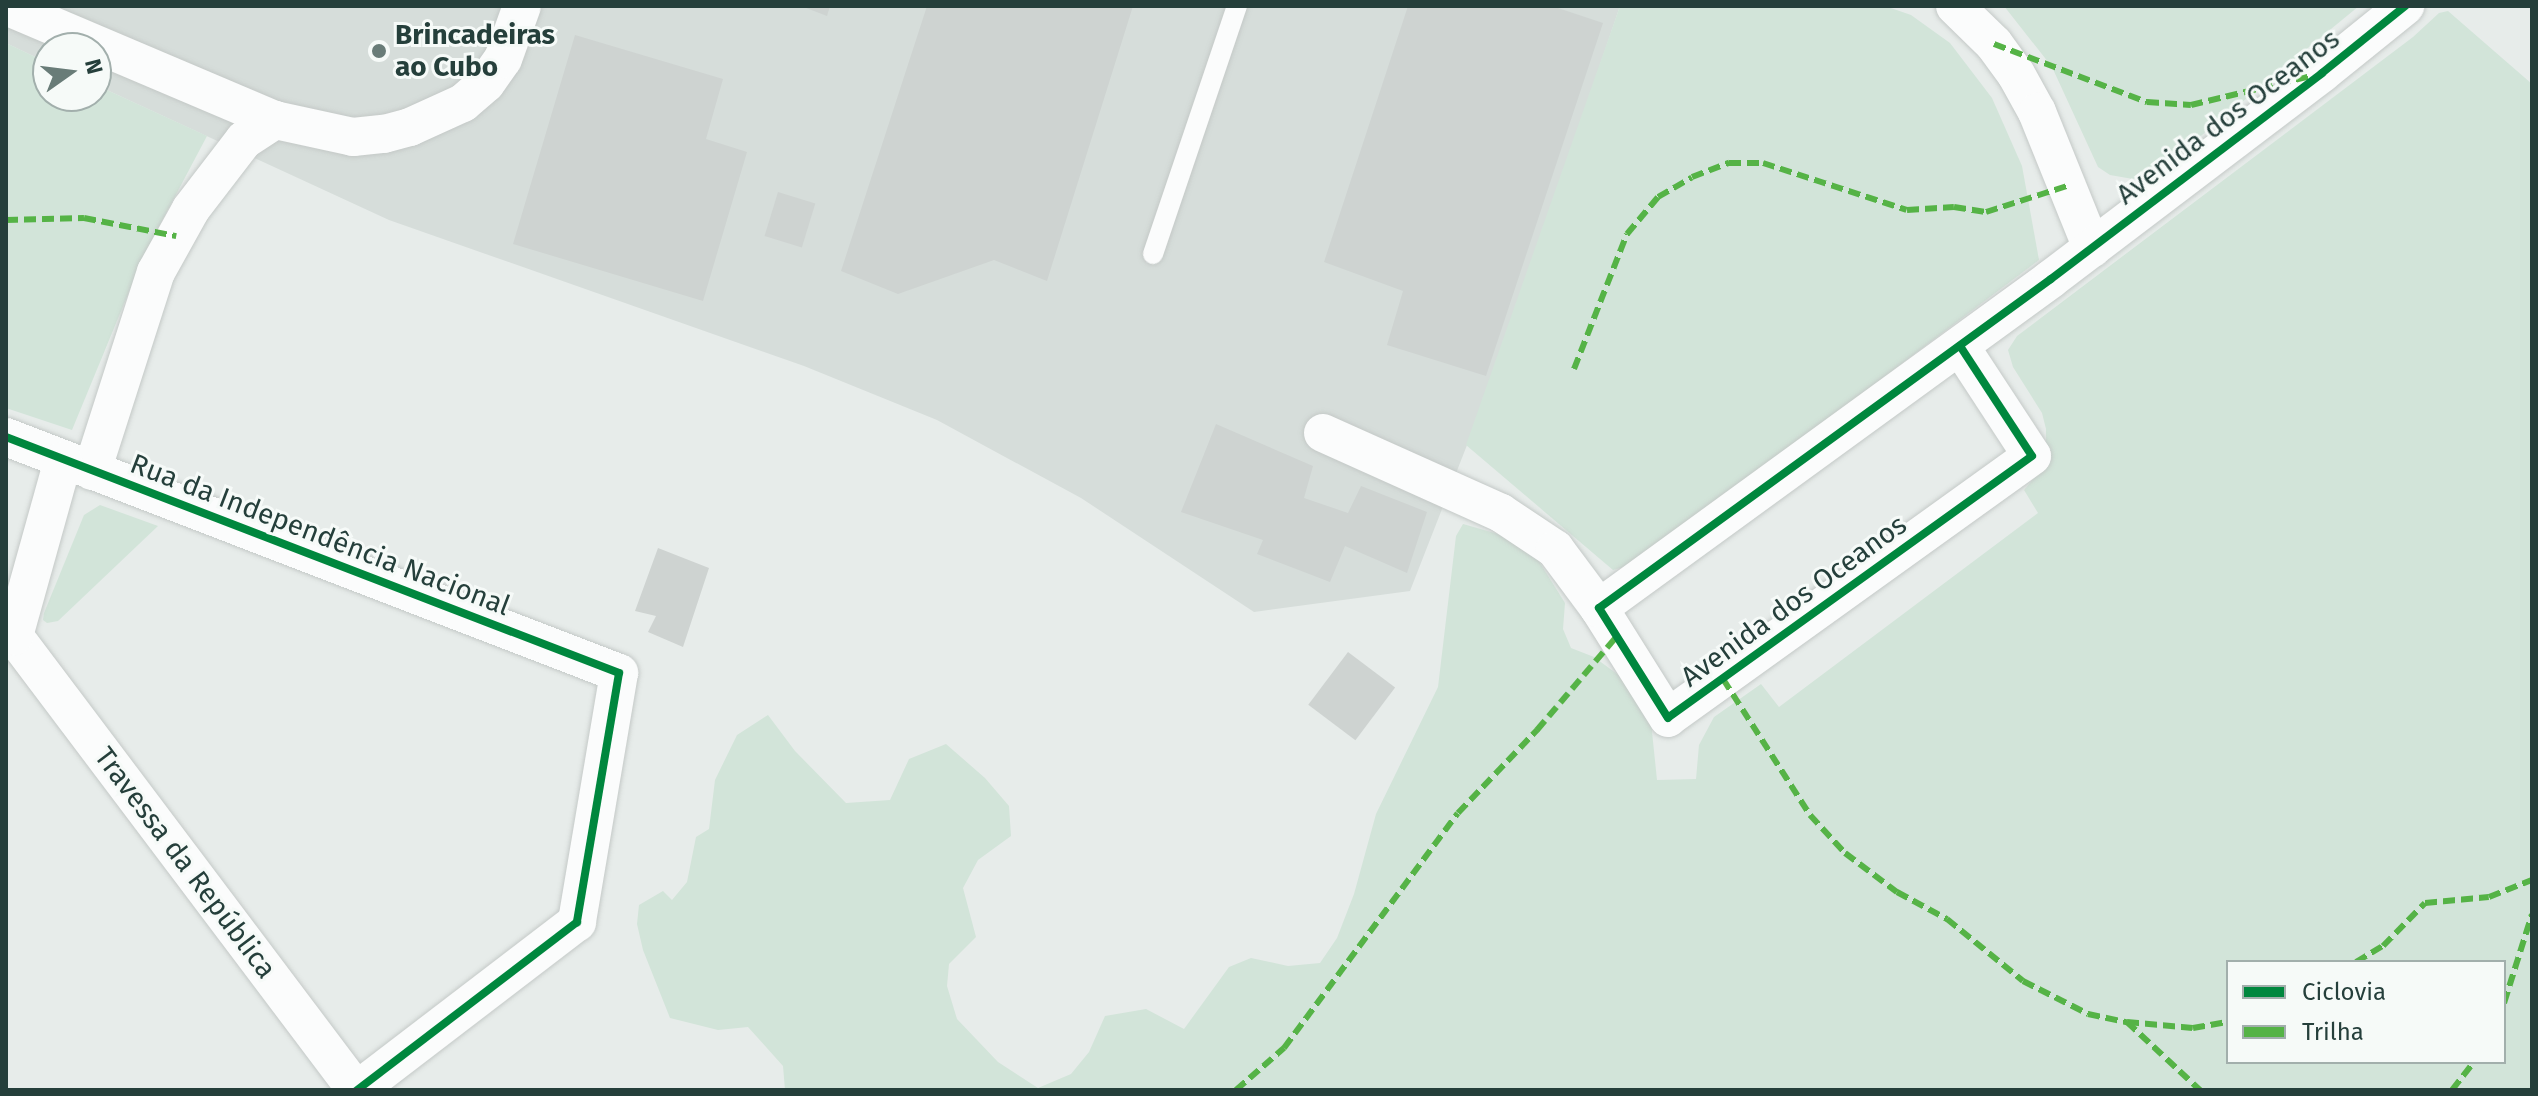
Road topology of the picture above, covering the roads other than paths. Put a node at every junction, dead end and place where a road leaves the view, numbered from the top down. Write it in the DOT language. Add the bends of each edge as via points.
graph roads {
  1 [pos="6,6"];
  2 [pos="522,6"];
  3 [pos="1237,6"];
  4 [pos="1955,6"];
  5 [pos="2405,6"];
  6 [pos="275,120"];
  7 [pos="2092,248"];
  8 [pos="1153,254"];
  9 [pos="1960,346"];
  10 [pos="1323,433"];
  11 [pos="6,437"];
  12 [pos="78,466"];
  13 [pos="1599,608"];
  14 [pos="10,639"];
  15 [pos="357,1090"];
  1 -- 6 [label="street"];
  2 -- 6 [label="street" via="503,59 486,83 436,117 384,134 353,137"];
  3 -- 8 [label="lane"];
  4 -- 7 [label="street" via="2016,74 2037,112"];
  5 -- 7 [label="street, Avenida dos Oceanos"];
  6 -- 12 [label="street" via="244,140 191,209 156,272"];
  7 -- 9 [label="street, Avenida dos Oceanos"];
  9 -- 13 [label="street, Avenida dos Oceanos"];
  9 -- 13 [label="street, Avenida dos Oceanos" via="2032,456 1668,718"];
  10 -- 13 [label="street" via="1501,513 1555,549"];
  11 -- 12 [label="street, Rua da Independência Nacional"];
  12 -- 14 [label="street"];
  12 -- 15 [label="street, Rua da Independência Nacional" via="619,673 577,922"];
  14 -- 15 [label="street, Travessa da República"];
}
